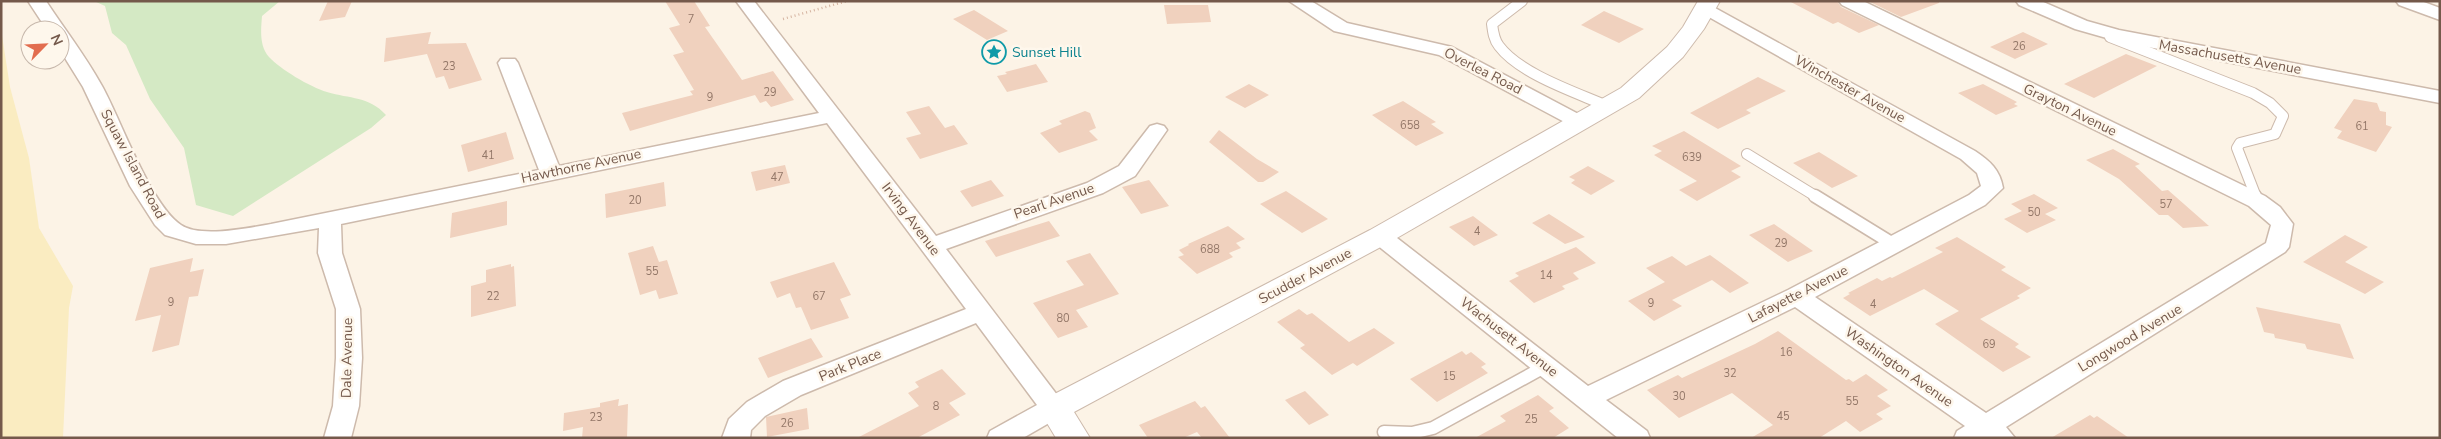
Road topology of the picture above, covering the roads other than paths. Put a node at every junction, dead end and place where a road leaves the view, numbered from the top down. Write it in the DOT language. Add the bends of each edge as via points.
graph roads {
  1 [pos="37,1"];
  2 [pos="745,1"];
  3 [pos="1298,1"];
  4 [pos="1522,1"];
  5 [pos="1848,1"];
  6 [pos="2025,1"];
  7 [pos="2405,1"];
  8 [pos="1707,5"];
  9 [pos="2440,15"];
  10 [pos="49,20"];
  11 [pos="2081,25"];
  12 [pos="70,51"];
  13 [pos="508,63"];
  14 [pos="2440,97"];
  15 [pos="1607,106"];
  16 [pos="833,116"];
  17 [pos="1579,122"];
  18 [pos="1158,130"];
  19 [pos="1747,154"];
  20 [pos="551,173"];
  21 [pos="1990,176"];
  22 [pos="2257,201"];
  23 [pos="330,220"];
  24 [pos="2281,229"];
  25 [pos="1380,236"];
  26 [pos="1892,244"];
  27 [pos="931,246"];
  28 [pos="1797,296"];
  29 [pos="981,312"];
  30 [pos="1546,366"];
  31 [pos="1588,399"];
  32 [pos="1054,408"];
  33 [pos="1384,432"];
  34 [pos="1985,434"];
  35 [pos="337,438"];
  36 [pos="736,438"];
  37 [pos="1000,438"];
  38 [pos="1074,438"];
  39 [pos="1637,438"];
  1 -- 10 [label="street"];
  2 -- 16 [label="street, Irving Avenue"];
  3 -- 17 [label="street, Overlea Road" via="1341,27 1445,50"];
  4 -- 15 [label="lane" via="1492,24 1500,48 1520,63"];
  5 -- 22 [label="street, Grayton Avenue"];
  6 -- 11 [label="street, Massachusetts Avenue"];
  7 -- 9 [label="street"];
  8 -- 15 [label="street, Scudder Avenue" via="1689,38 1678,50 1630,93"];
  8 -- 21 [label="street, Winchester Avenue" via="1968,155"];
  11 -- 14 [label="street, Massachusetts Avenue" via="2160,45"];
  11 -- 22 [label="lane" via="2244,89 2270,103 2283,116 2275,134 2240,143 2237,148"];
  12 -- 23 [label="street, Squaw Island Road" via="93,86 161,220 174,231 190,236 225,238"];
  13 -- 20 [label="street"];
  15 -- 17 [label="street, Scudder Avenue"];
  16 -- 20 [label="street, Hawthorne Avenue"];
  16 -- 27 [label="street, Irving Avenue"];
  17 -- 25 [label="street, Scudder Avenue"];
  18 -- 27 [label="street, Pearl Avenue" via="1128,172 1095,188"];
  19 -- 26 [label="lane"];
  20 -- 23 [label="street, Hawthorne Avenue"];
  21 -- 26 [label="street, Lafayette Avenue" via="1992,188 1977,200"];
  22 -- 24 [label="street, Grayton Avenue" via="2277,218 2282,224"];
  23 -- 35 [label="street, Dale Avenue" via="330,253 348,309 346,406"];
  24 -- 34 [label="street, Longwood Avenue" via="2277,247"];
  25 -- 30 [label="street, Wachusett Avenue"];
  25 -- 32 [label="street, Scudder Avenue"];
  26 -- 28 [label="street, Lafayette Avenue"];
  27 -- 29 [label="street, Irving Avenue"];
  28 -- 31 [label="street, Lafayette Avenue"];
  28 -- 34 [label="street, Washington Avenue"];
  29 -- 32 [label="street, Irving Avenue"];
  29 -- 36 [label="street, Park Place" via="792,388 756,408 738,426"];
  30 -- 31 [label="street, Wachusett Avenue"];
  30 -- 33 [label="lane" via="1433,428 1412,433"];
  31 -- 39 [label="street, Wachusett Avenue"];
  32 -- 37 [label="street, Scudder Avenue"];
  32 -- 38 [label="street, Irving Avenue"];
}
